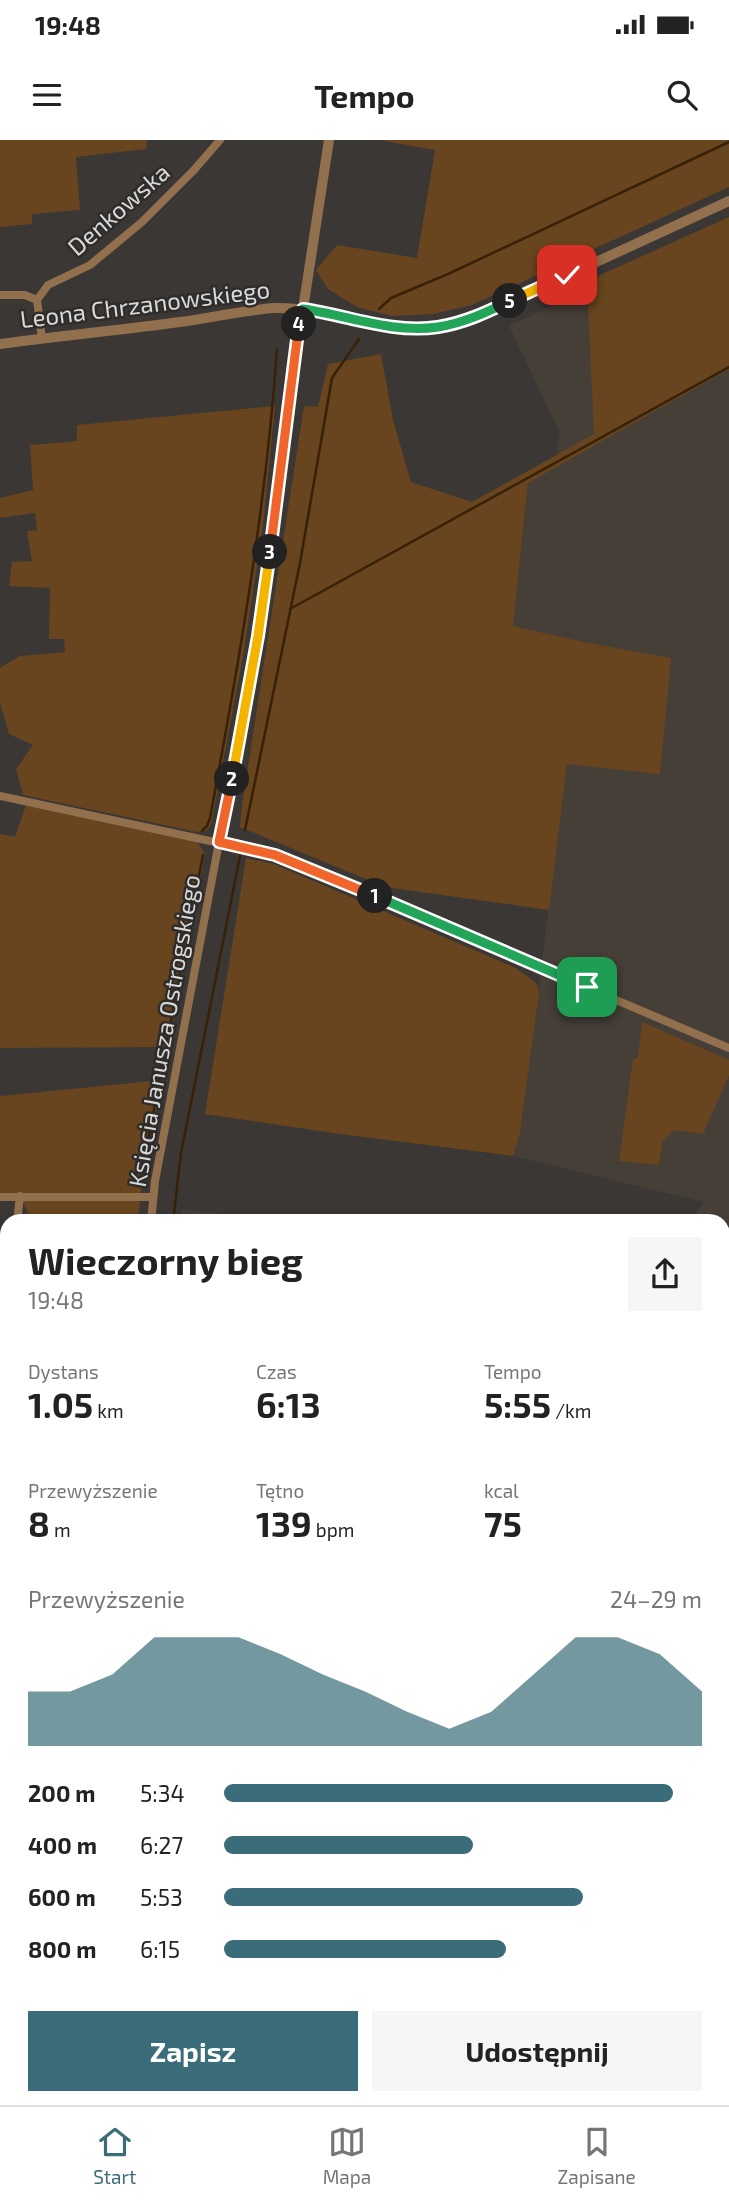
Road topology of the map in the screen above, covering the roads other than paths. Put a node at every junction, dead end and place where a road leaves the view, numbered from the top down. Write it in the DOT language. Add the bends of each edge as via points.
graph roads {
  1 [pos="220,140"];
  2 [pos="329,140"];
  3 [pos="729,201"];
  4 [pos="0,295"];
  5 [pos="37,300"];
  6 [pos="303,309"];
  7 [pos="42,340"];
  8 [pos="0,345"];
  9 [pos="0,796"];
  10 [pos="219,842"];
  11 [pos="729,1048"];
  12 [pos="20,1196"];
  13 [pos="0,1197"];
  14 [pos="153,1197"];
  15 [pos="18,1214"];
  16 [pos="152,1214"];
  1 -- 5 [label="street, Denkowska" via="142,222 90,265 48,285"];
  2 -- 6 [label="street"];
  3 -- 6 [label="street, Leona Chrzanowskiego" via="455,323 408,328"];
  4 -- 5 [label="street"];
  5 -- 7 [label="street"];
  6 -- 7 [label="street, Leona Chrzanowskiego" via="255,310"];
  6 -- 10 [label="street, Księcia Janusza Ostrogskiego" via="258,636"];
  7 -- 8 [label="street, Leona Chrzanowskiego"];
  9 -- 10 [label="street"];
  10 -- 11 [label="street" via="301,865"];
  10 -- 14 [label="street, Księcia Janusza Ostrogskiego"];
  12 -- 13 [label="street"];
  12 -- 14 [label="street"];
  12 -- 15 [label="street"];
  14 -- 16 [label="street, Księcia Janusza Ostrogskiego"];
}
